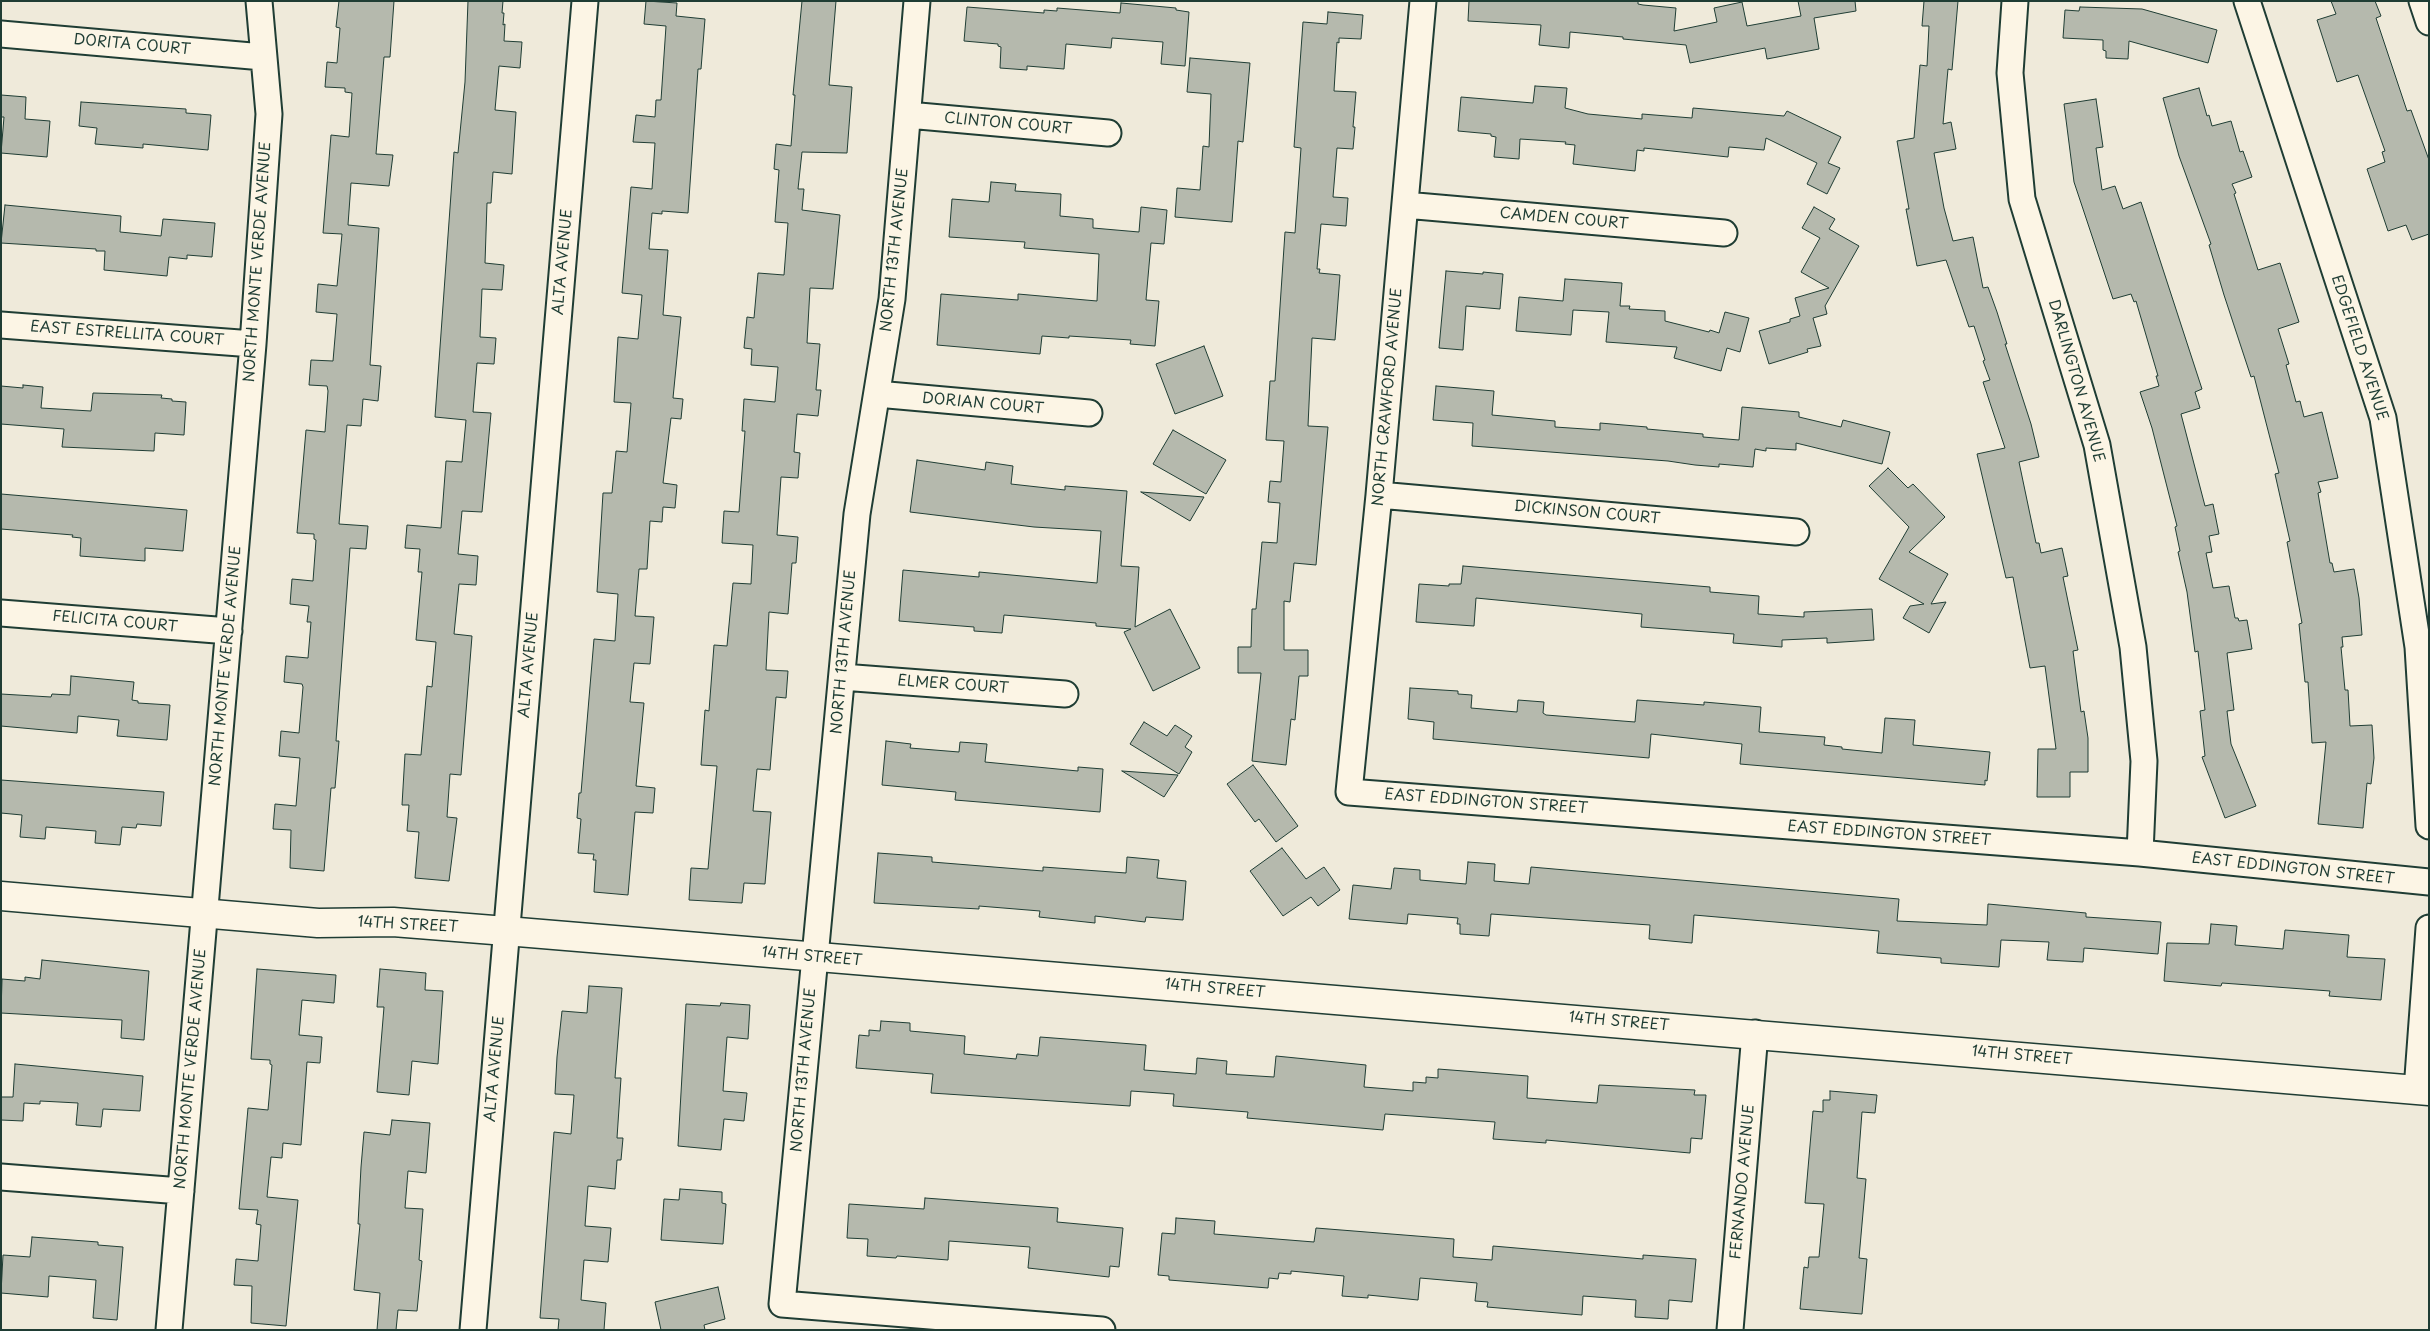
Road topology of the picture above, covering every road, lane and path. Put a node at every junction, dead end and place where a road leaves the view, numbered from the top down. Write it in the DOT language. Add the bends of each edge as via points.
graph roads {
  1 [pos="259,1"];
  2 [pos="585,1"];
  3 [pos="917,1"];
  4 [pos="1423,1"];
  5 [pos="2015,1"];
  6 [pos="2247,1"];
  7 [pos="2422,1"];
  8 [pos="2429,22"];
  9 [pos="1,34"];
  10 [pos="263,57"];
  11 [pos="908,116"];
  12 [pos="1108,133"];
  13 [pos="1405,205"];
  14 [pos="1724,233"];
  15 [pos="1,325"];
  16 [pos="253,344"];
  17 [pos="877,394"];
  18 [pos="1089,413"];
  19 [pos="1379,495"];
  20 [pos="1796,532"];
  21 [pos="1,613"];
  22 [pos="229,632"];
  23 [pos="842,676"];
  24 [pos="1065,694"];
  25 [pos="1349,792"];
  26 [pos="2429,826"];
  27 [pos="2140,853"];
  28 [pos="2429,882"];
  29 [pos="1,896"];
  30 [pos="205,912"];
  31 [pos="2429,928"];
  32 [pos="506,931"];
  33 [pos="815,957"];
  34 [pos="1755,1033"];
  35 [pos="2423,1090"];
  36 [pos="1,1177"];
  37 [pos="181,1191"];
  38 [pos="1092,1329"];
  39 [pos="170,1330"];
  40 [pos="473,1330"];
  41 [pos="1730,1330"];
  1 -- 10 [label="street, NORTH MONTE VERDE AVENUE"];
  2 -- 32 [label="street, ALTA AVENUE"];
  3 -- 11 [label="street, NORTH 13TH AVENUE"];
  4 -- 13 [label="street, NORTH CRAWFORD AVENUE"];
  5 -- 27 [label="street, DARLINGTON AVENUE" via="2010,73 2022,199 2097,445 2133,647 2144,761"];
  6 -- 26 [label="street, EDGEFIELD AVENUE" via="2383,418 2418,647"];
  7 -- 8 [label="street"];
  9 -- 10 [label="street, DORITA COURT"];
  10 -- 16 [label="street, NORTH MONTE VERDE AVENUE" via="269,114"];
  11 -- 12 [label="street, CLINTON COURT"];
  11 -- 17 [label="street, NORTH 13TH AVENUE" via="892,299"];
  13 -- 14 [label="street, CAMDEN COURT"];
  13 -- 19 [label="street, NORTH CRAWFORD AVENUE"];
  15 -- 16 [label="street, EAST ESTRELLITA COURT"];
  16 -- 22 [label="street, NORTH MONTE VERDE AVENUE"];
  17 -- 18 [label="street, DORIAN COURT"];
  17 -- 23 [label="street, NORTH 13TH AVENUE" via="857,514"];
  19 -- 20 [label="street, DICKINSON COURT"];
  19 -- 25 [label="street, NORTH CRAWFORD AVENUE"];
  21 -- 22 [label="street, FELICITA COURT"];
  22 -- 30 [label="street, NORTH MONTE VERDE AVENUE"];
  23 -- 24 [label="street, ELMER COURT"];
  23 -- 33 [label="street, NORTH 13TH AVENUE"];
  25 -- 27 [label="street, EAST EDDINGTON STREET"];
  27 -- 28 [label="street, EAST EDDINGTON STREET"];
  29 -- 30 [label="street, 14TH STREET"];
  30 -- 32 [label="street, 14TH STREET" via="318,923 393,922"];
  30 -- 37 [label="street, NORTH MONTE VERDE AVENUE"];
  31 -- 35 [label="street"];
  32 -- 33 [label="street, 14TH STREET"];
  32 -- 40 [label="street, ALTA AVENUE"];
  33 -- 34 [label="street, 14TH STREET"];
  33 -- 38 [label="street, NORTH 13TH AVENUE" via="782,1304"];
  34 -- 35 [label="street, 14TH STREET"];
  34 -- 41 [label="street, FERNANDO AVENUE"];
  36 -- 37 [label="street"];
  37 -- 39 [label="street, NORTH MONTE VERDE AVENUE"];
}
